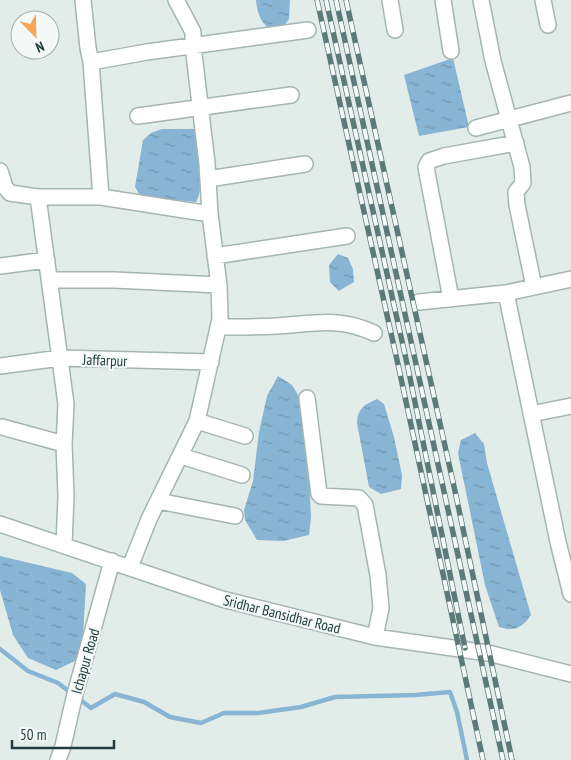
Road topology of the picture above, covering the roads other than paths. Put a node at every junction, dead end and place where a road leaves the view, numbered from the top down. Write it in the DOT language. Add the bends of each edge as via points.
graph roads {
  1 [pos="83,0"];
  2 [pos="176,0"];
  3 [pos="390,0"];
  4 [pos="443,0"];
  5 [pos="481,0"];
  6 [pos="543,0"];
  7 [pos="548,25"];
  8 [pos="308,30"];
  9 [pos="396,30"];
  10 [pos="193,46"];
  11 [pos="451,51"];
  12 [pos="91,62"];
  13 [pos="291,95"];
  14 [pos="571,103"];
  15 [pos="200,108"];
  16 [pos="138,116"];
  17 [pos="510,119"];
  18 [pos="476,128"];
  19 [pos="516,143"];
  20 [pos="306,164"];
  21 [pos="0,171"];
  22 [pos="208,179"];
  23 [pos="38,197"];
  24 [pos="101,197"];
  25 [pos="210,214"];
  26 [pos="346,236"];
  27 [pos="215,256"];
  28 [pos="47,260"];
  29 [pos="0,266"];
  30 [pos="571,279"];
  31 [pos="49,280"];
  32 [pos="219,286"];
  33 [pos="534,287"];
  34 [pos="506,293"];
  35 [pos="451,299"];
  36 [pos="419,302"];
  37 [pos="218,327"];
  38 [pos="374,333"];
  39 [pos="60,358"];
  40 [pos="211,362"];
  41 [pos="0,366"];
  42 [pos="307,398"];
  43 [pos="571,406"];
  44 [pos="531,414"];
  45 [pos="197,421"];
  46 [pos="2,427"];
  47 [pos="246,436"];
  48 [pos="64,444"];
  49 [pos="181,456"];
  50 [pos="242,475"];
  51 [pos="158,501"];
  52 [pos="235,516"];
  53 [pos="0,524"];
  54 [pos="64,545"];
  55 [pos="112,561"];
  56 [pos="130,567"];
  57 [pos="571,594"];
  58 [pos="375,637"];
  59 [pos="571,674"];
  60 [pos="58,760"];
  1 -- 12 [label="street"];
  2 -- 10 [label="street" via="193,32"];
  3 -- 9 [label="street"];
  4 -- 11 [label="street"];
  5 -- 17 [label="street" via="493,61"];
  6 -- 7 [label="street"];
  8 -- 10 [label="street"];
  10 -- 12 [label="street"];
  10 -- 15 [label="street"];
  12 -- 24 [label="street"];
  13 -- 15 [label="street"];
  14 -- 17 [label="street"];
  15 -- 16 [label="street"];
  15 -- 22 [label="street"];
  17 -- 18 [label="street"];
  17 -- 19 [label="street"];
  19 -- 33 [label="street" via="523,183 516,192 517,205"];
  19 -- 35 [label="street" via="444,156 430,161 426,167"];
  20 -- 22 [label="street"];
  21 -- 23 [label="street" via="10,193"];
  22 -- 25 [label="street"];
  23 -- 24 [label="street"];
  23 -- 28 [label="street"];
  24 -- 25 [label="street"];
  25 -- 27 [label="street"];
  26 -- 27 [label="street"];
  27 -- 32 [label="street"];
  28 -- 29 [label="street"];
  28 -- 31 [label="street"];
  30 -- 33 [label="street"];
  31 -- 32 [label="street"];
  31 -- 39 [label="street"];
  32 -- 37 [label="street"];
  33 -- 34 [label="street"];
  34 -- 35 [label="street"];
  34 -- 44 [label="street"];
  35 -- 36 [label="street"];
  37 -- 38 [label="street" via="322,321 359,326"];
  37 -- 40 [label="street"];
  39 -- 40 [label="street, Jaffarpur"];
  39 -- 41 [label="street, Jaffarpur"];
  39 -- 48 [label="street" via="66,404"];
  40 -- 45 [label="street"];
  42 -- 58 [label="street" via="318,494 359,498 365,505 381,608"];
  43 -- 44 [label="street"];
  44 -- 57 [label="street"];
  45 -- 47 [label="street"];
  45 -- 49 [label="street"];
  46 -- 48 [label="street"];
  48 -- 54 [label="street"];
  49 -- 50 [label="street"];
  49 -- 51 [label="street"];
  51 -- 52 [label="street"];
  51 -- 56 [label="street"];
  53 -- 54 [label="street, Sridhar Bansidhar Road"];
  54 -- 55 [label="street, Sridhar Bansidhar Road"];
  55 -- 56 [label="street, Sridhar Bansidhar Road"];
  55 -- 60 [label="street, Ichapur Road"];
  56 -- 58 [label="street, Sridhar Bansidhar Road" via="222,599"];
  58 -- 59 [label="street, Sridhar Bansidhar Road" via="488,652"];
}
